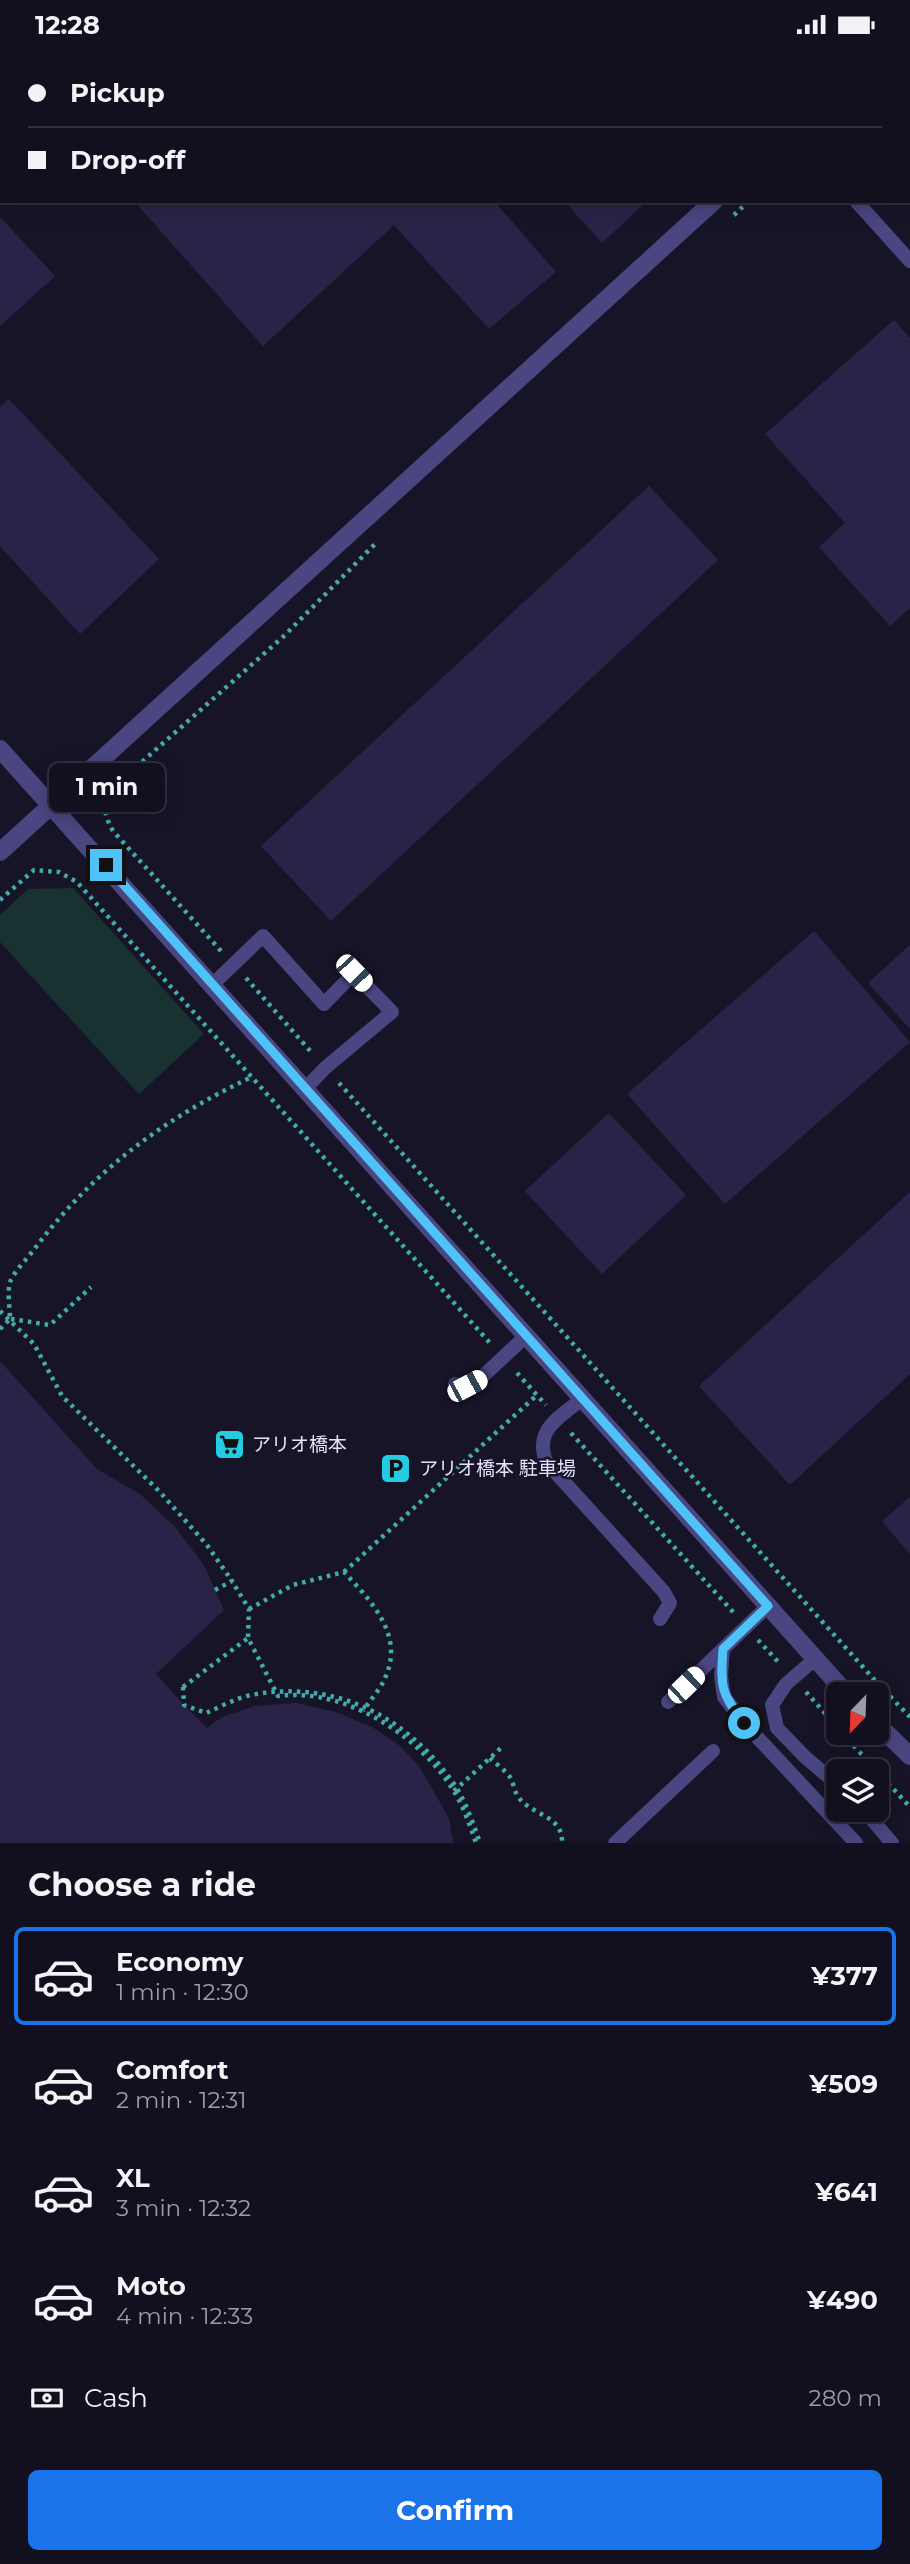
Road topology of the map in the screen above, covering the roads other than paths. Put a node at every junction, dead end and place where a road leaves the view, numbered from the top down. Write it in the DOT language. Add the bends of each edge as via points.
graph roads {
  1 [pos="712,203"];
  2 [pos="858,203"];
  3 [pos="910,261"];
  4 [pos="0,748"];
  5 [pos="52,804"];
  6 [pos="0,852"];
  7 [pos="212,984"];
  8 [pos="306,1088"];
  9 [pos="527,1335"];
  10 [pos="455,1384"];
  11 [pos="582,1399"];
  12 [pos="768,1606"];
  13 [pos="660,1619"];
  14 [pos="723,1649"];
  15 [pos="815,1659"];
  16 [pos="836,1682"];
  17 [pos="668,1702"];
  18 [pos="889,1736"];
  19 [pos="713,1751"];
  20 [pos="910,1756"];
  21 [pos="826,1775"];
  22 [pos="874,1822"];
  23 [pos="615,1843"];
  24 [pos="856,1843"];
  25 [pos="892,1843"];
  1 -- 5 [label="street"];
  2 -- 3 [label="lane"];
  4 -- 5 [label="street"];
  5 -- 6 [label="street"];
  5 -- 7 [label="street"];
  7 -- 8 [label="street"];
  7 -- 8 [label="lane" via="263,936 324,1004 354,973 392,1012"];
  8 -- 9 [label="street"];
  9 -- 10 [label="lane" via="480,1379 467,1386"];
  9 -- 11 [label="street"];
  11 -- 12 [label="street"];
  11 -- 13 [label="lane" via="544,1432 541,1448 546,1462 664,1591 670,1603"];
  12 -- 14 [label="lane"];
  12 -- 15 [label="street"];
  14 -- 17 [label="lane"];
  14 -- 24 [label="lane" via="724,1697"];
  15 -- 16 [label="street"];
  15 -- 21 [label="lane" via="786,1684 772,1705 777,1728"];
  18 -- 20 [label="street"];
  19 -- 23 [label="lane"];
  22 -- 25 [label="lane"];
}
